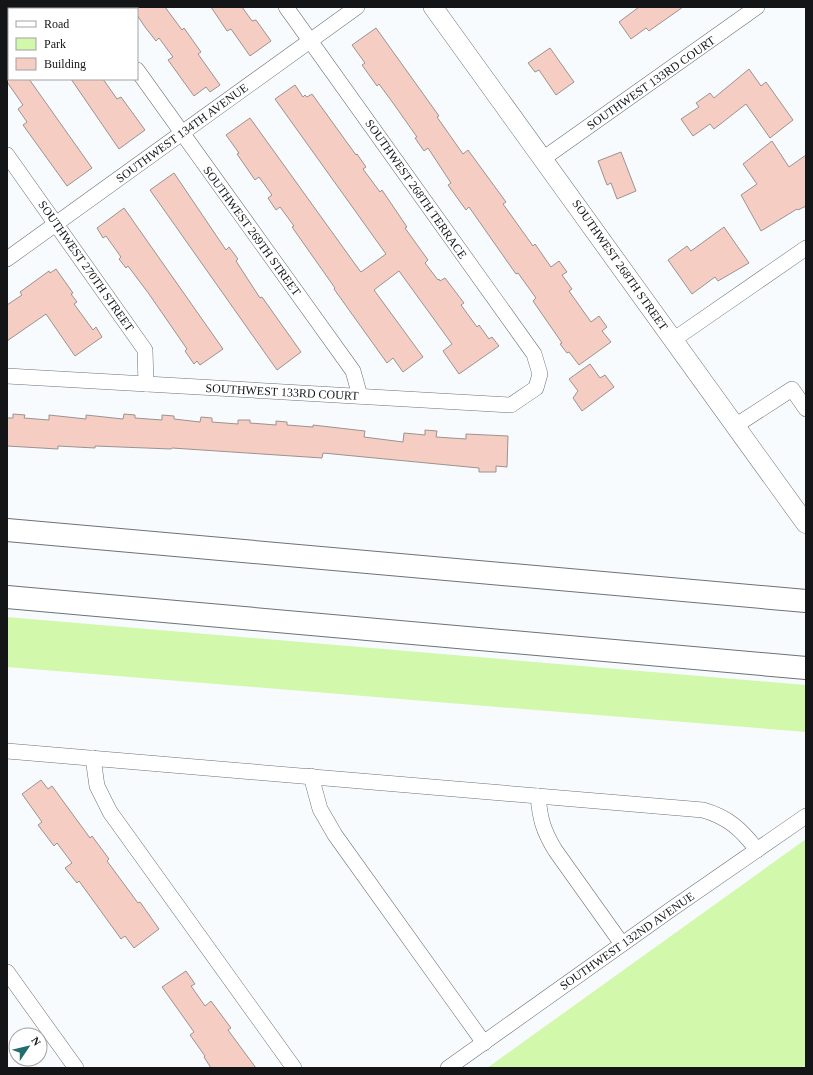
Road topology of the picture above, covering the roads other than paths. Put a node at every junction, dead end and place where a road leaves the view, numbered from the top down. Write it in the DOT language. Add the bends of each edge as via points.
graph roads {
  1 [pos="286,7"];
  2 [pos="357,7"];
  3 [pos="433,7"];
  4 [pos="757,7"];
  5 [pos="310,40"];
  6 [pos="138,71"];
  7 [pos="182,133"];
  8 [pos="7,155"];
  9 [pos="544,158"];
  10 [pos="56,223"];
  11 [pos="806,248"];
  12 [pos="7,259"];
  13 [pos="673,340"];
  14 [pos="540,374"];
  15 [pos="7,376"];
  16 [pos="146,384"];
  17 [pos="360,396"];
  18 [pos="806,409"];
  19 [pos="735,426"];
  20 [pos="804,516"];
  21 [pos="7,530"];
  22 [pos="7,597"];
  23 [pos="806,601"];
  24 [pos="806,668"];
  25 [pos="7,751"];
  26 [pos="93,758"];
  27 [pos="311,776"];
  28 [pos="538,796"];
  29 [pos="806,816"];
  30 [pos="757,850"];
  31 [pos="622,944"];
  32 [pos="7,972"];
  33 [pos="484,1043"];
  34 [pos="76,1068"];
  35 [pos="294,1068"];
  36 [pos="448,1068"];
  1 -- 5 [label="street, SOUTHWEST 268TH TERRACE"];
  2 -- 5 [label="street, SOUTHWEST 134TH AVENUE"];
  3 -- 9 [label="main road, SOUTHWEST 268TH STREET"];
  4 -- 9 [label="street, SOUTHWEST 133RD COURT"];
  5 -- 7 [label="street, SOUTHWEST 134TH AVENUE"];
  5 -- 14 [label="street, SOUTHWEST 268TH TERRACE" via="534,354"];
  6 -- 7 [label="street, SOUTHWEST 269TH STREET"];
  7 -- 10 [label="street, SOUTHWEST 134TH AVENUE"];
  7 -- 17 [label="street, SOUTHWEST 269TH STREET" via="353,371"];
  8 -- 10 [label="street, SOUTHWEST 270TH STREET"];
  9 -- 13 [label="main road, SOUTHWEST 268TH STREET"];
  10 -- 12 [label="street, SOUTHWEST 134TH AVENUE"];
  10 -- 16 [label="street, SOUTHWEST 270TH STREET" via="145,350"];
  11 -- 13 [label="street"];
  13 -- 19 [label="main road, SOUTHWEST 268TH STREET"];
  14 -- 17 [label="street, SOUTHWEST 133RD COURT" via="536,388 511,405"];
  15 -- 16 [label="street, SOUTHWEST 133RD COURT"];
  16 -- 17 [label="street, SOUTHWEST 133RD COURT"];
  18 -- 19 [label="street" via="792,389"];
  19 -- 20 [label="main road, SOUTHWEST 268TH STREET"];
  21 -- 23 [label="highway"];
  22 -- 24 [label="highway"];
  25 -- 26 [label="street"];
  26 -- 27 [label="street"];
  26 -- 35 [label="street" via="97,786 110,812"];
  27 -- 28 [label="street"];
  27 -- 33 [label="street" via="320,809 335,835"];
  28 -- 30 [label="street" via="703,810 737,826"];
  28 -- 31 [label="street" via="542,826 551,844"];
  29 -- 30 [label="street, SOUTHWEST 132ND AVENUE"];
  30 -- 31 [label="street, SOUTHWEST 132ND AVENUE"];
  31 -- 33 [label="street, SOUTHWEST 132ND AVENUE"];
  32 -- 34 [label="street"];
  33 -- 36 [label="street, SOUTHWEST 132ND AVENUE"];
}
